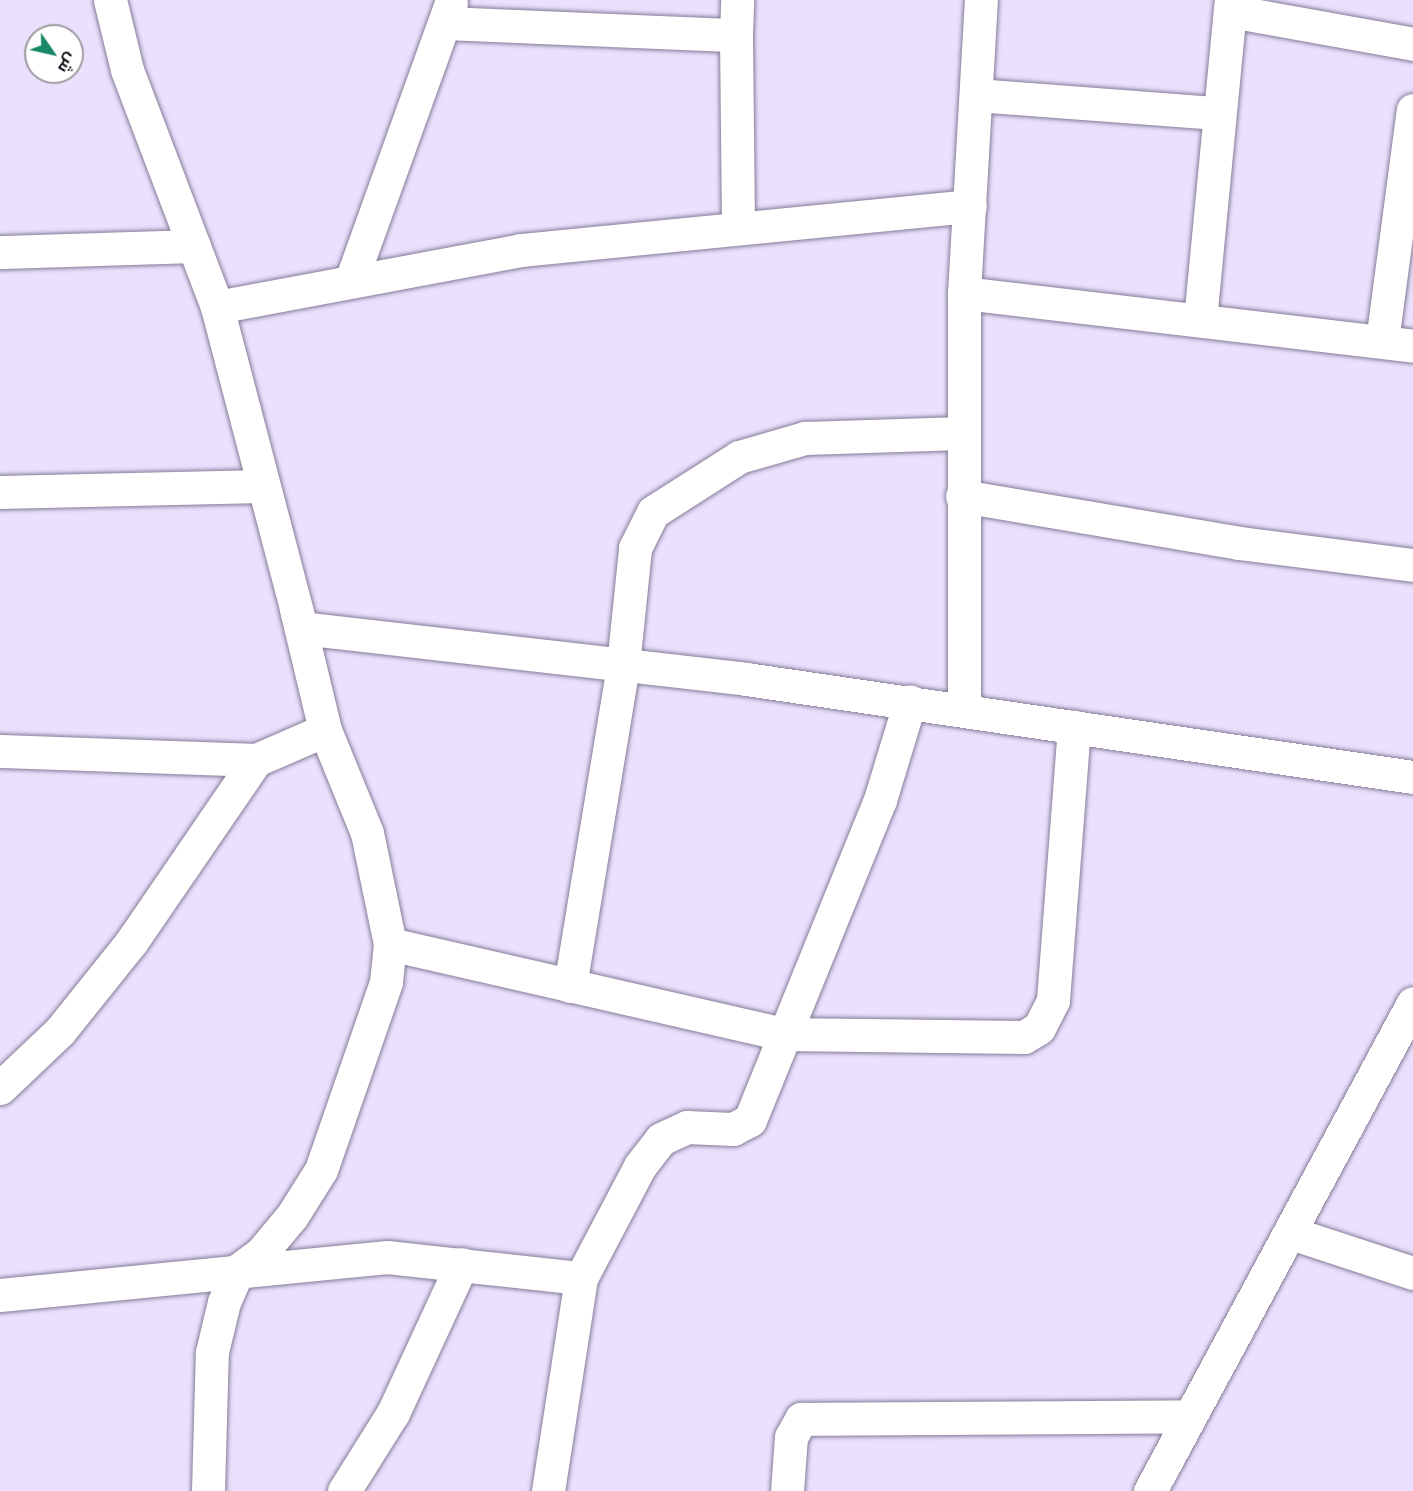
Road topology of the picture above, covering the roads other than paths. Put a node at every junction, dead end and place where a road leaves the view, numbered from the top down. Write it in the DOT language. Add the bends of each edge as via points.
graph roads {
  1 [pos="110,0"];
  2 [pos="737,0"];
  3 [pos="981,0"];
  4 [pos="1231,6"];
  5 [pos="448,11"];
  6 [pos="736,35"];
  7 [pos="1413,44"];
  8 [pos="976,95"];
  9 [pos="1413,110"];
  10 [pos="1217,113"];
  11 [pos="970,206"];
  12 [pos="738,228"];
  13 [pos="194,246"];
  14 [pos="0,252"];
  15 [pos="352,278"];
  16 [pos="964,293"];
  17 [pos="217,307"];
  18 [pos="1200,320"];
  19 [pos="1397,343"];
  20 [pos="962,433"];
  21 [pos="258,486"];
  22 [pos="0,492"];
  23 [pos="962,496"];
  24 [pos="1413,565"];
  25 [pos="301,628"];
  26 [pos="623,665"];
  27 [pos="910,701"];
  28 [pos="964,710"];
  29 [pos="1074,727"];
  30 [pos="325,730"];
  31 [pos="0,751"];
  32 [pos="256,760"];
  33 [pos="1413,777"];
  34 [pos="390,944"];
  35 [pos="570,986"];
  36 [pos="1413,1003"];
  37 [pos="782,1034"];
  38 [pos="0,1088"];
  39 [pos="1290,1233"];
  40 [pos="462,1264"];
  41 [pos="238,1270"];
  42 [pos="1413,1273"];
  43 [pos="581,1278"];
  44 [pos="0,1295"];
  45 [pos="1189,1416"];
  46 [pos="208,1491"];
  47 [pos="344,1491"];
  48 [pos="548,1491"];
  49 [pos="787,1491"];
  50 [pos="1150,1491"];
  1 -- 13 [label="street" via="127,70"];
  2 -- 6 [label="street"];
  3 -- 8 [label="street"];
  4 -- 7 [label="street"];
  4 -- 10 [label="street"];
  5 -- 6 [label="street"];
  5 -- 15 [label="street"];
  6 -- 12 [label="street"];
  8 -- 10 [label="street"];
  8 -- 11 [label="street"];
  9 -- 19 [label="street"];
  10 -- 18 [label="street"];
  11 -- 12 [label="street"];
  11 -- 16 [label="street"];
  12 -- 15 [label="street" via="521,250"];
  13 -- 14 [label="street"];
  13 -- 17 [label="street"];
  15 -- 17 [label="street"];
  16 -- 18 [label="street"];
  16 -- 20 [label="street"];
  17 -- 21 [label="street"];
  17 -- 25 [label="street"];
  18 -- 19 [label="street"];
  20 -- 23 [label="street"];
  20 -- 26 [label="street" via="805,438 740,457 683,489 653,512 635,548"];
  21 -- 22 [label="street"];
  21 -- 25 [label="street"];
  23 -- 24 [label="street" via="1239,543"];
  23 -- 28 [label="street"];
  25 -- 26 [label="street"];
  25 -- 30 [label="street"];
  26 -- 27 [label="street"];
  26 -- 35 [label="street"];
  27 -- 28 [label="street"];
  27 -- 37 [label="street" via="880,800"];
  28 -- 29 [label="street"];
  29 -- 33 [label="street"];
  29 -- 37 [label="street" via="1053,999 1039,1028 1024,1037"];
  30 -- 32 [label="street"];
  30 -- 34 [label="street" via="367,833"];
  31 -- 32 [label="street"];
  32 -- 38 [label="street" via="132,941 60,1031"];
  34 -- 35 [label="street"];
  34 -- 41 [label="street" via="386,982 321,1170 292,1216"];
  35 -- 37 [label="street"];
  36 -- 39 [label="street"];
  37 -- 43 [label="street" via="750,1120 733,1129 687,1127 661,1139 640,1166"];
  39 -- 42 [label="street"];
  39 -- 45 [label="street"];
  40 -- 41 [label="street" via="387,1257"];
  40 -- 43 [label="street"];
  40 -- 47 [label="street" via="393,1413"];
  41 -- 44 [label="street"];
  41 -- 46 [label="street" via="212,1352"];
  43 -- 48 [label="street"];
  45 -- 49 [label="street" via="801,1419 791,1437"];
  45 -- 50 [label="street"];
}
